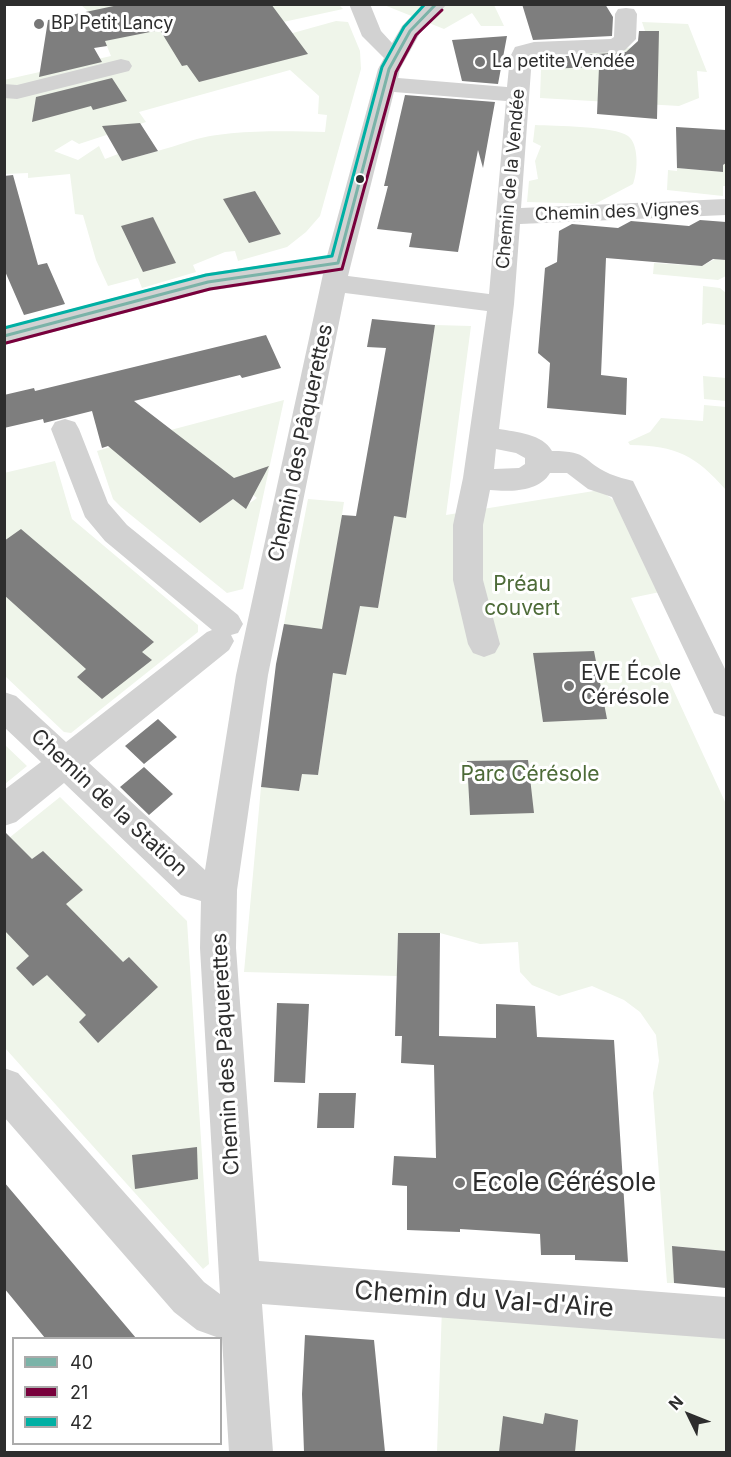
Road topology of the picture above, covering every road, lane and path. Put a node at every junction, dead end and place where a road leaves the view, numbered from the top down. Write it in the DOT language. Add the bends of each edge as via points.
graph roads {
  1 [pos="437,4"];
  2 [pos="363,10"];
  3 [pos="626,14"];
  4 [pos="410,32"];
  5 [pos="395,57"];
  6 [pos="121,66"];
  7 [pos="89,68"];
  8 [pos="385,84"];
  9 [pos="4,91"];
  10 [pos="518,95"];
  11 [pos="726,207"];
  12 [pos="508,217"];
  13 [pos="336,273"];
  14 [pos="501,304"];
  15 [pos="4,336"];
  16 [pos="65,429"];
  17 [pos="483,436"];
  18 [pos="541,462"];
  19 [pos="475,488"];
  20 [pos="223,633"];
  21 [pos="260,640"];
  22 [pos="484,644"];
  23 [pos="726,703"];
  24 [pos="4,706"];
  25 [pos="64,763"];
  26 [pos="4,811"];
  27 [pos="219,890"];
  28 [pos="4,1087"];
  29 [pos="241,1281"];
  30 [pos="726,1318"];
  31 [pos="243,1323"];
  32 [pos="251,1452"];
  1 -- 4 [label="street, Chemin des Pâquerettes"];
  2 -- 4 [label="street"];
  2 -- 5 [label="street" via="368,27"];
  3 -- 10 [label="street, Chemin de la Vendée" via="625,39 617,45 523,52"];
  4 -- 5 [label="street, Chemin des Pâquerettes"];
  5 -- 8 [label="street, Chemin des Pâquerettes"];
  6 -- 9 [label="street" via="17,92"];
  7 -- 9 [label="street"];
  8 -- 10 [label="street"];
  8 -- 13 [label="street, Chemin des Pâquerettes"];
  10 -- 12 [label="street, Chemin de la Vendée"];
  11 -- 12 [label="street, Chemin des Vignes"];
  12 -- 14 [label="street, Chemin de la Vendée"];
  13 -- 14 [label="street"];
  13 -- 15 [label="street" via="208,282"];
  13 -- 21 [label="street, Chemin des Pâquerettes"];
  14 -- 17 [label="street, Chemin de la Vendée"];
  16 -- 20 [label="street" via="95,509"];
  17 -- 18 [label="street" via="523,444 539,453"];
  17 -- 19 [label="street, Chemin de la Vendée"];
  18 -- 19 [label="street" via="530,476"];
  18 -- 23 [label="street" via="573,462 598,481 622,489"];
  19 -- 22 [label="street, Chemin de la Vendée" via="468,525 468,580"];
  20 -- 21 [label="street" via="235,620 245,620"];
  20 -- 25 [label="street"];
  21 -- 27 [label="street, Chemin des Pâquerettes"];
  24 -- 25 [label="street, Chemin de la Station"];
  25 -- 26 [label="street"];
  25 -- 27 [label="street, Chemin de la Station" via="194,882"];
  27 -- 29 [label="street, Chemin des Pâquerettes" via="218,948"];
  28 -- 31 [label="street" via="189,1297 212,1315"];
  29 -- 30 [label="street, Chemin du Val-d'Aire"];
  29 -- 31 [label="street, Chemin des Pâquerettes"];
  31 -- 32 [label="street, Chemin des Pâquerettes"];
}
